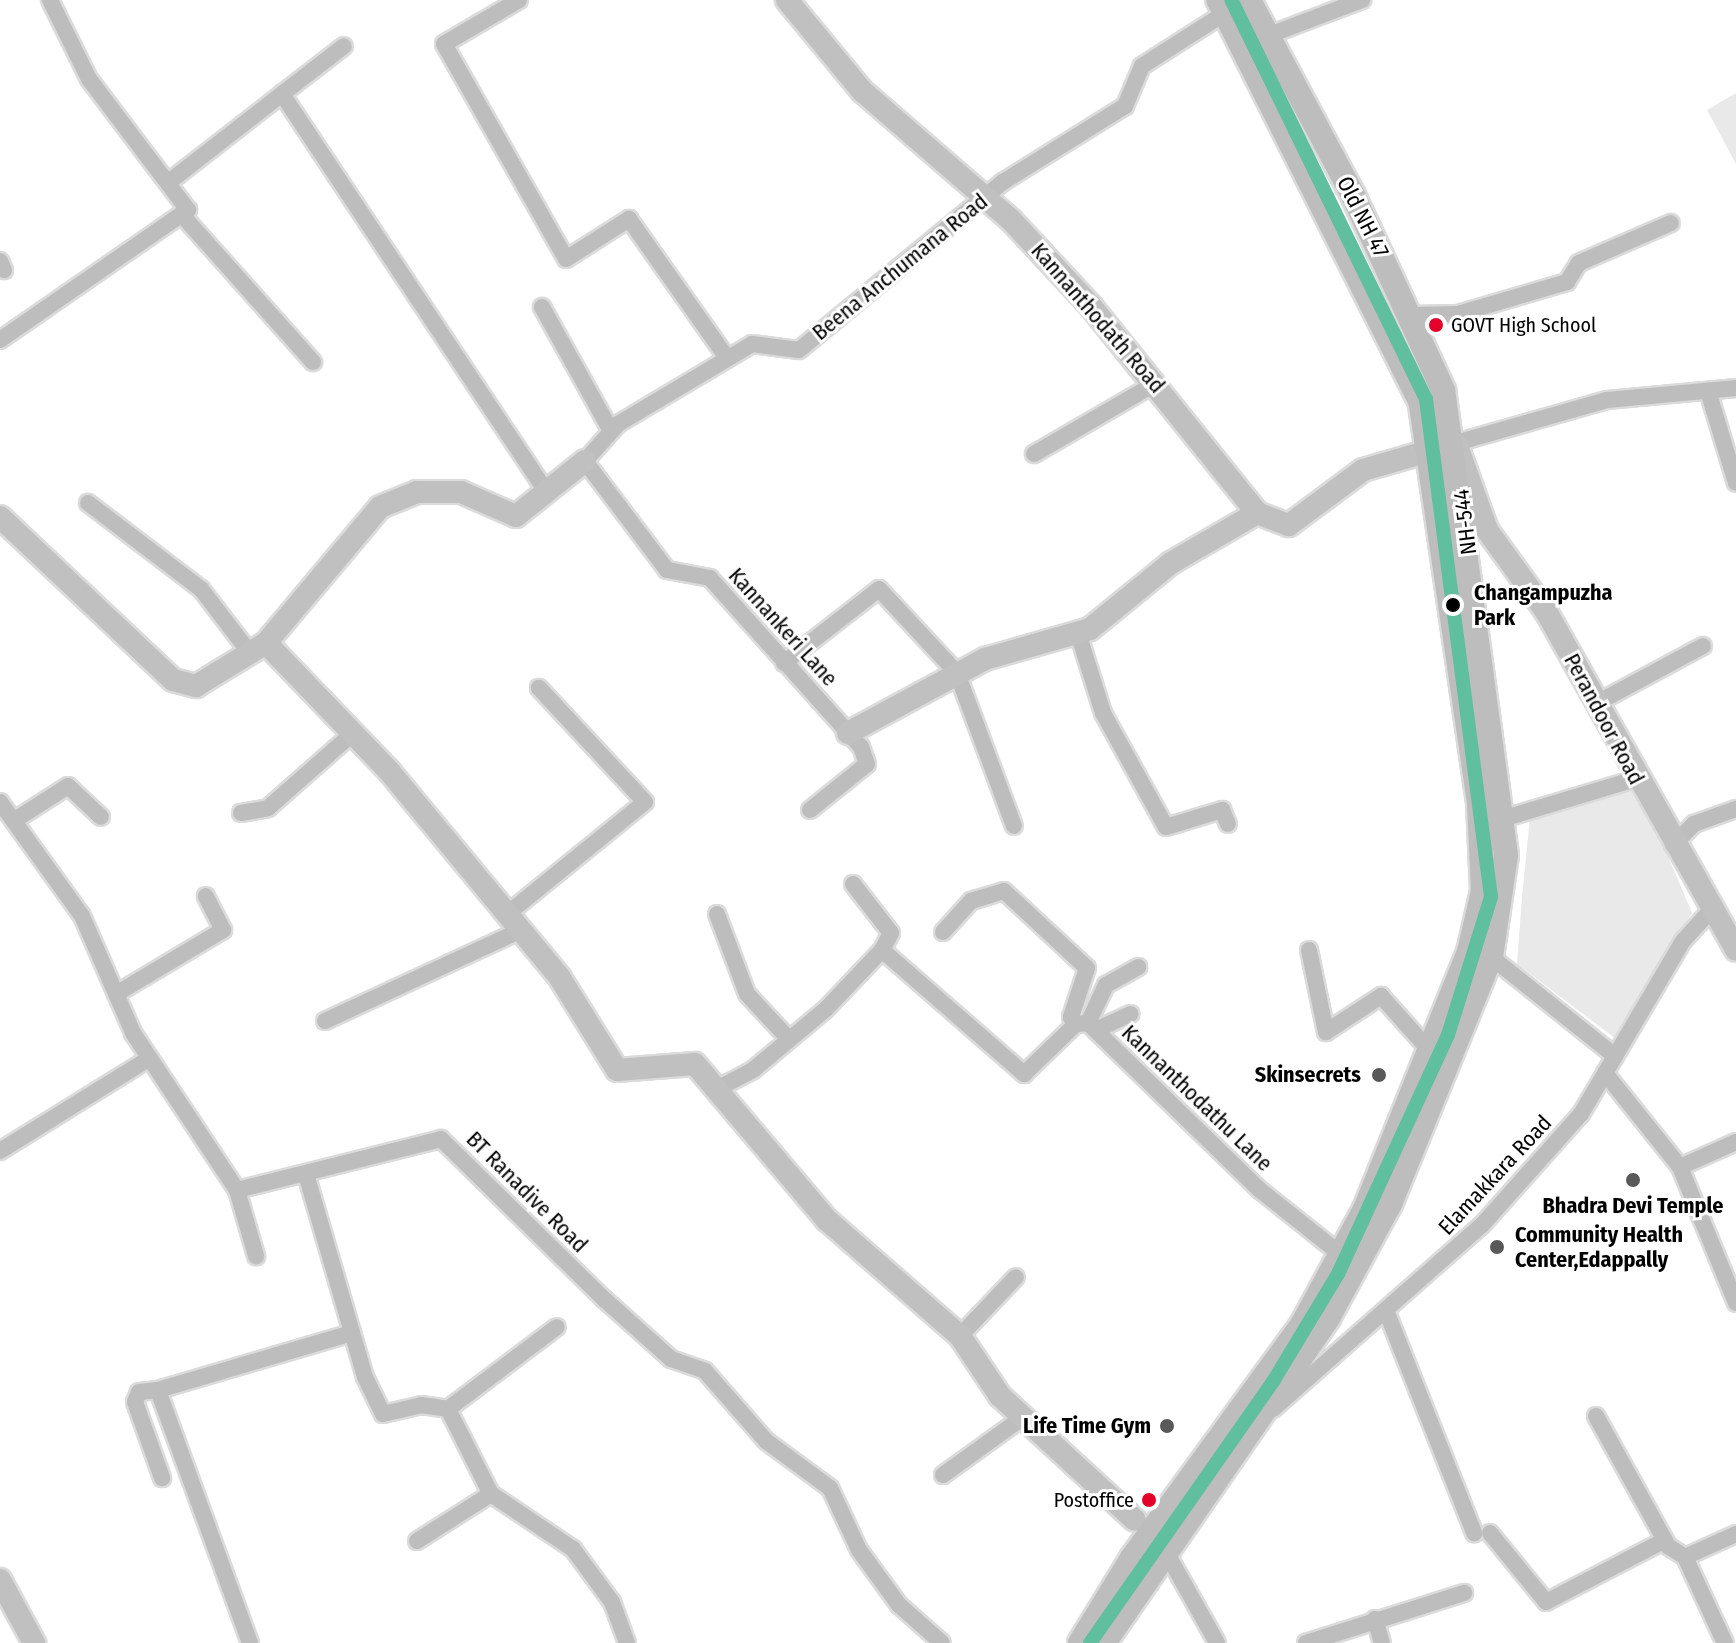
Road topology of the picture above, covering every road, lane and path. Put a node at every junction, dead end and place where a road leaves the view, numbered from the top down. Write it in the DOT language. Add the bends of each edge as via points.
graph roads {
  1 [pos="50,0"];
  2 [pos="519,0"];
  3 [pos="787,0"];
  4 [pos="1249,0"];
  5 [pos="1362,0"];
  6 [pos="1222,6"];
  7 [pos="1267,36"];
  8 [pos="344,46"];
  9 [pos="282,94"];
  10 [pos="169,182"];
  11 [pos="1354,197"];
  12 [pos="986,198"];
  13 [pos="1326,211"];
  14 [pos="182,215"];
  15 [pos="1671,223"];
  16 [pos="542,307"];
  17 [pos="1411,315"];
  18 [pos="0,340"];
  19 [pos="727,358"];
  20 [pos="313,362"];
  21 [pos="1156,383"];
  22 [pos="1736,388"];
  23 [pos="1708,391"];
  24 [pos="611,431"];
  25 [pos="1456,443"];
  26 [pos="1429,451"];
  27 [pos="1034,454"];
  28 [pos="585,461"];
  29 [pos="1432,476"];
  30 [pos="1736,483"];
  31 [pos="545,490"];
  32 [pos="88,503"];
  33 [pos="1257,513"];
  34 [pos="0,517"];
  35 [pos="1078,633"];
  36 [pos="1703,646"];
  37 [pos="258,648"];
  38 [pos="784,663"];
  39 [pos="957,673"];
  40 [pos="539,688"];
  41 [pos="1599,702"];
  42 [pos="848,733"];
  43 [pos="352,734"];
  44 [pos="1635,779"];
  45 [pos="0,802"];
  46 [pos="1736,809"];
  47 [pos="810,810"];
  48 [pos="241,813"];
  49 [pos="101,817"];
  50 [pos="1502,819"];
  51 [pos="15,820"];
  52 [pos="1228,824"];
  53 [pos="1014,826"];
  54 [pos="1673,845"];
  55 [pos="853,884"];
  56 [pos="206,896"];
  57 [pos="1711,910"];
  58 [pos="717,914"];
  59 [pos="512,923"];
  60 [pos="943,932"];
  61 [pos="882,950"];
  62 [pos="1309,950"];
  63 [pos="1736,950"];
  64 [pos="1491,957"];
  65 [pos="1138,967"];
  66 [pos="116,994"];
  67 [pos="1130,1014"];
  68 [pos="325,1021"];
  69 [pos="1087,1026"];
  70 [pos="787,1037"];
  71 [pos="1430,1051"];
  72 [pos="1615,1056"];
  73 [pos="150,1058"];
  74 [pos="1605,1073"];
  75 [pos="717,1089"];
  76 [pos="1736,1142"];
  77 [pos="0,1151"];
  78 [pos="1680,1167"];
  79 [pos="306,1174"];
  80 [pos="237,1190"];
  81 [pos="1339,1253"];
  82 [pos="256,1256"];
  83 [pos="1016,1277"];
  84 [pos="1736,1303"];
  85 [pos="1387,1313"];
  86 [pos="557,1327"];
  87 [pos="352,1333"];
  88 [pos="960,1336"];
  89 [pos="158,1390"];
  90 [pos="448,1409"];
  91 [pos="1596,1416"];
  92 [pos="1022,1418"];
  93 [pos="1247,1419"];
  94 [pos="943,1475"];
  95 [pos="162,1478"];
  96 [pos="491,1494"];
  97 [pos="1142,1527"];
  98 [pos="1736,1534"];
  99 [pos="1665,1540"];
  100 [pos="417,1541"];
  101 [pos="1166,1552"];
  102 [pos="1685,1557"];
  103 [pos="0,1580"];
  104 [pos="1464,1593"];
  105 [pos="1375,1619"];
  106 [pos="34,1643"];
  107 [pos="250,1643"];
  108 [pos="627,1643"];
  109 [pos="942,1643"];
  110 [pos="1080,1643"];
  111 [pos="1104,1643"];
  112 [pos="1217,1643"];
  113 [pos="1306,1643"];
  114 [pos="1382,1643"];
  115 [pos="1725,1643"];
  1 -- 10 [label="street" via="89,79"];
  2 -- 19 [label="street" via="444,44 566,259 629,219"];
  3 -- 12 [label="street, Kannanthodath Road" via="862,91"];
  4 -- 7 [label="main road, Old NH 47"];
  5 -- 7 [label="street"];
  6 -- 12 [label="street, Beena Anchumana Road" via="1142,66 1125,106"];
  6 -- 13 [label="main road, Old NH 47"];
  7 -- 11 [label="main road, Old NH 47"];
  8 -- 9 [label="street"];
  9 -- 10 [label="street"];
  9 -- 31 [label="street"];
  10 -- 14 [label="street" via="188,210"];
  11 -- 13 [label="main road"];
  11 -- 17 [label="main road, Old NH 47"];
  12 -- 19 [label="street, Beena Anchumana Road" via="799,350 752,344"];
  12 -- 21 [label="street, Kannanthodath Road"];
  13 -- 26 [label="main road, Old NH 47" via="1420,401"];
  14 -- 18 [label="street"];
  14 -- 20 [label="street"];
  15 -- 17 [label="street" via="1579,263 1567,282 1471,311"];
  16 -- 24 [label="street"];
  17 -- 25 [label="main road, Old NH 47" via="1443,390"];
  19 -- 24 [label="street, Beena Anchumana Road"];
  21 -- 27 [label="street"];
  21 -- 33 [label="street, Kannanthodath Road"];
  22 -- 23 [label="street"];
  23 -- 25 [label="street" via="1607,400"];
  23 -- 30 [label="street"];
  24 -- 28 [label="street, Beena Anchumana Road"];
  25 -- 41 [label="street, Perandoor Road" via="1487,530"];
  25 -- 50 [label="main road, NH-544"];
  26 -- 29 [label="main road, Old NH 47"];
  26 -- 33 [label="street" via="1363,470 1289,525"];
  28 -- 31 [label="street, Beena Anchumana Road"];
  28 -- 38 [label="street, Kannankeri Lane" via="667,570 710,578"];
  29 -- 71 [label="main road, NH-544" via="1483,848 1469,952"];
  31 -- 37 [label="street, Beena Anchumana Road" via="507,518 480,495 461,492 417,492 380,507"];
  32 -- 37 [label="street" via="201,589"];
  33 -- 35 [label="street" via="1171,563"];
  34 -- 37 [label="street, Beena Anchumana Road" via="173,680 196,686"];
  35 -- 39 [label="street"];
  35 -- 52 [label="street" via="1103,713 1166,827 1222,810"];
  36 -- 41 [label="street"];
  37 -- 43 [label="street"];
  38 -- 39 [label="street" via="879,589"];
  38 -- 42 [label="street, Kannankeri Lane"];
  39 -- 42 [label="street"];
  39 -- 53 [label="street"];
  40 -- 59 [label="street" via="645,802"];
  41 -- 44 [label="street, Perandoor Road"];
  42 -- 47 [label="street, Kannankeri Lane" via="867,764"];
  43 -- 48 [label="street" via="268,808"];
  43 -- 59 [label="street"];
  44 -- 50 [label="street"];
  44 -- 54 [label="street, Perandoor Road"];
  45 -- 51 [label="street"];
  46 -- 54 [label="street" via="1694,824"];
  49 -- 51 [label="street" via="68,786"];
  50 -- 64 [label="main road, NH-544" via="1506,855"];
  51 -- 66 [label="street" via="82,916"];
  54 -- 57 [label="street, Perandoor Road"];
  55 -- 61 [label="street" via="891,933"];
  56 -- 66 [label="street" via="223,930"];
  57 -- 63 [label="street, Perandoor Road"];
  57 -- 72 [label="street, Elamakkara Road" via="1683,941"];
  58 -- 70 [label="street" via="747,994"];
  59 -- 68 [label="street"];
  59 -- 75 [label="street" via="560,978 617,1070 695,1064"];
  60 -- 69 [label="street" via="971,901 1004,891 1087,968 1071,1017"];
  61 -- 69 [label="street" via="1024,1074"];
  61 -- 70 [label="street"];
  62 -- 71 [label="street" via="1326,1032 1381,996 1394,1002"];
  64 -- 72 [label="street"];
  64 -- 93 [label="main road, NH-544" via="1390,1204 1328,1318"];
  65 -- 69 [label="street" via="1106,985"];
  66 -- 73 [label="street"];
  67 -- 69 [label="street"];
  69 -- 81 [label="street, Kannanthodathu Lane" via="1260,1190"];
  70 -- 75 [label="street" via="753,1070"];
  71 -- 81 [label="main road, NH-544" via="1365,1209"];
  72 -- 74 [label="street, Elamakkara Road"];
  73 -- 77 [label="street"];
  73 -- 80 [label="street"];
  74 -- 78 [label="street"];
  74 -- 85 [label="street, Elamakkara Road" via="1581,1114 1482,1225"];
  75 -- 88 [label="street" via="827,1220"];
  76 -- 78 [label="street"];
  78 -- 84 [label="street"];
  79 -- 80 [label="street, BT Ranadive Road"];
  79 -- 87 [label="street"];
  79 -- 109 [label="street, BT Ranadive Road" via="441,1139 615,1309 671,1359 705,1371 766,1441 830,1488 859,1550 899,1605"];
  80 -- 82 [label="street"];
  81 -- 93 [label="main road, NH-544"];
  83 -- 88 [label="street"];
  85 -- 93 [label="street, Elamakkara Road"];
  85 -- 99 [label="street" via="1482,1533 1546,1602"];
  86 -- 90 [label="street"];
  87 -- 89 [label="street"];
  87 -- 90 [label="street" via="383,1414 421,1405"];
  88 -- 92 [label="street" via="978,1371"];
  89 -- 95 [label="street" via="139,1392 135,1402"];
  89 -- 107 [label="street"];
  90 -- 96 [label="street"];
  91 -- 99 [label="street"];
  92 -- 94 [label="street"];
  92 -- 97 [label="street"];
  93 -- 97 [label="main road, NH-544"];
  93 -- 101 [label="main road, NH-544"];
  96 -- 100 [label="street"];
  96 -- 108 [label="street" via="573,1549 612,1602"];
  97 -- 110 [label="main road, NH-544" via="1132,1558"];
  98 -- 102 [label="street"];
  99 -- 102 [label="street"];
  101 -- 111 [label="main road, NH-544"];
  101 -- 112 [label="street"];
  102 -- 115 [label="street"];
  103 -- 106 [label="street"];
  104 -- 105 [label="street"];
  105 -- 113 [label="street"];
  105 -- 114 [label="street"];
}
